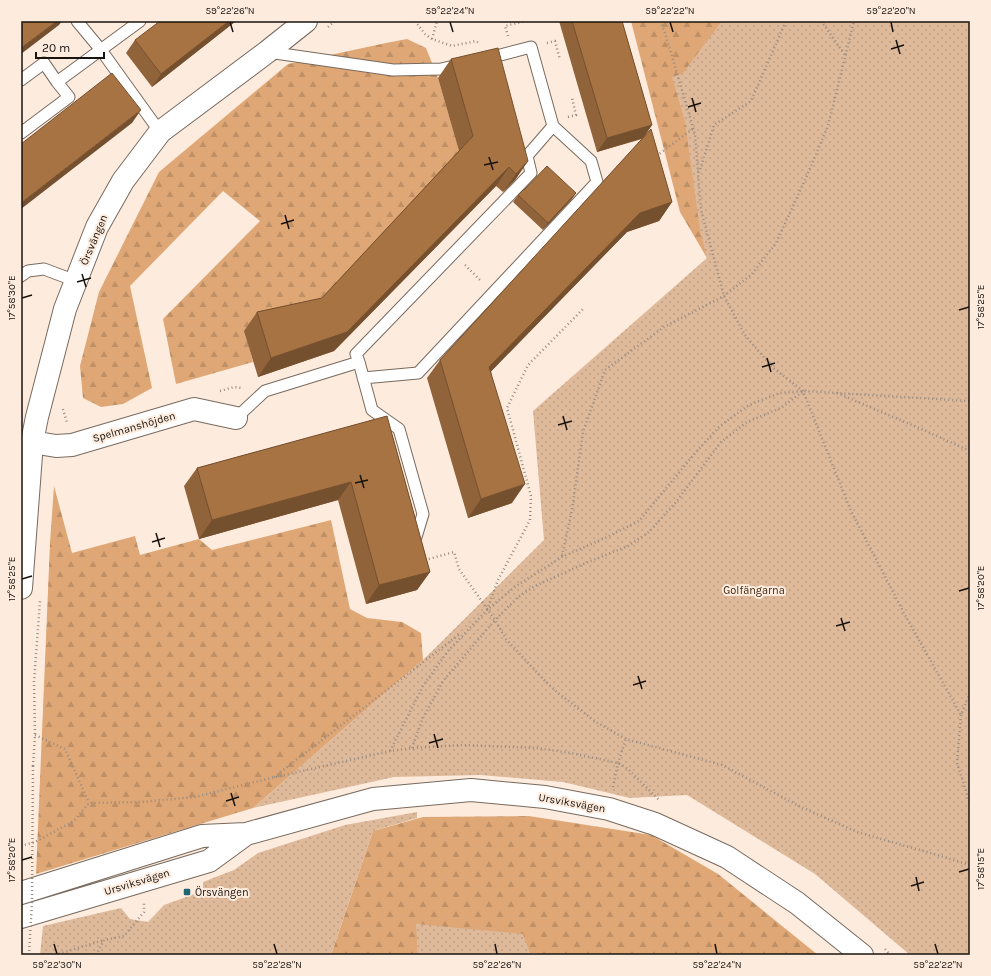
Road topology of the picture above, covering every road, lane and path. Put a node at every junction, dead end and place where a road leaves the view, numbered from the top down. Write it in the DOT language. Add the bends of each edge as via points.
graph roads {
  1 [pos="77,21"];
  2 [pos="140,21"];
  3 [pos="336,21"];
  4 [pos="416,21"];
  5 [pos="437,21"];
  6 [pos="660,21"];
  7 [pos="786,21"];
  8 [pos="821,21"];
  9 [pos="854,21"];
  10 [pos="314,26"];
  11 [pos="432,39"];
  12 [pos="101,50"];
  13 [pos="267,52"];
  14 [pos="846,55"];
  15 [pos="487,58"];
  16 [pos="21,80"];
  17 [pos="57,82"];
  18 [pos="553,126"];
  19 [pos="694,128"];
  20 [pos="160,132"];
  21 [pos="21,133"];
  22 [pos="652,156"];
  23 [pos="698,175"];
  24 [pos="454,253"];
  25 [pos="21,276"];
  26 [pos="76,281"];
  27 [pos="493,293"];
  28 [pos="724,296"];
  29 [pos="583,309"];
  30 [pos="359,362"];
  31 [pos="363,378"];
  32 [pos="218,391"];
  33 [pos="265,391"];
  34 [pos="803,391"];
  35 [pos="835,392"];
  36 [pos="970,401"];
  37 [pos="62,405"];
  38 [pos="236,418"];
  39 [pos="68,423"];
  40 [pos="32,442"];
  41 [pos="970,451"];
  42 [pos="416,537"];
  43 [pos="562,557"];
  44 [pos="423,560"];
  45 [pos="21,588"];
  46 [pos="487,610"];
  47 [pos="495,620"];
  48 [pos="461,633"];
  49 [pos="970,693"];
  50 [pos="961,715"];
  51 [pos="35,735"];
  52 [pos="626,739"];
  53 [pos="412,748"];
  54 [pos="33,766"];
  55 [pos="272,778"];
  56 [pos="89,803"];
  57 [pos="970,804"];
  58 [pos="609,809"];
  59 [pos="246,834"];
  60 [pos="21,846"];
  61 [pos="970,865"];
  62 [pos="21,893"];
  63 [pos="143,899"];
  64 [pos="21,917"];
  65 [pos="104,940"];
  66 [pos="29,955"];
  67 [pos="55,955"];
  68 [pos="96,955"];
  69 [pos="862,955"];
  1 -- 12 [label="lane"];
  2 -- 12 [label="lane"];
  3 -- 10 [label="path"];
  4 -- 11 [label="path"];
  5 -- 11 [label="path"];
  6 -- 19 [label="path"];
  7 -- 23 [label="path" via="751,101 714,125"];
  8 -- 14 [label="path"];
  9 -- 14 [label="path"];
  10 -- 13 [label="street, Örsvängen"];
  11 -- 15 [label="path" via="452,46 476,42 482,44"];
  12 -- 17 [label="lane"];
  12 -- 20 [label="lane"];
  13 -- 15 [label="lane" via="393,70 441,69"];
  13 -- 20 [label="street, Örsvängen"];
  14 -- 28 [label="path" via="828,126 776,243 752,274"];
  15 -- 18 [label="lane" via="531,48"];
  16 -- 17 [label="lane" via="44,63"];
  17 -- 21 [label="lane" via="69,97"];
  18 -- 24 [label="lane" via="526,156 531,173"];
  18 -- 27 [label="lane" via="591,161 597,182"];
  19 -- 22 [label="path" via="659,154"];
  19 -- 23 [label="path"];
  20 -- 26 [label="street, Örsvängen" via="123,181 97,227"];
  23 -- 28 [label="path" via="701,210"];
  24 -- 27 [label="path"];
  24 -- 30 [label="lane" via="356,354"];
  25 -- 26 [label="lane" via="28,271 44,269"];
  26 -- 40 [label="street, Örsvängen" via="65,309"];
  27 -- 31 [label="lane" via="418,373"];
  28 -- 34 [label="path" via="744,335 772,367"];
  28 -- 43 [label="path" via="664,327 605,370 583,432 572,510"];
  29 -- 46 [label="path" via="528,365 507,408 531,496 530,520 498,580"];
  30 -- 31 [label="lane"];
  30 -- 33 [label="lane"];
  31 -- 42 [label="lane" via="372,410 399,429 423,514"];
  32 -- 33 [label="path" via="234,387"];
  33 -- 38 [label="lane"];
  34 -- 35 [label="path"];
  34 -- 43 [label="path" via="780,393 746,407 720,426 639,521"];
  34 -- 47 [label="path" via="781,408 747,422 721,442 676,502 649,532 628,546 535,586 518,597"];
  34 -- 50 [label="path" via="851,511"];
  35 -- 36 [label="path"];
  35 -- 41 [label="path"];
  37 -- 39 [label="path"];
  38 -- 40 [label="street, Spelmanshöjden" via="194,409 72,445 56,446"];
  40 -- 45 [label="street, Örsvängen"];
  43 -- 46 [label="path" via="516,586"];
  44 -- 46 [label="path" via="454,552 458,569"];
  46 -- 47 [label="path"];
  46 -- 55 [label="path" via="448,651 428,680 390,751"];
  47 -- 52 [label="path" via="506,639 558,693 596,722"];
  47 -- 53 [label="path" via="443,681 422,720"];
  48 -- 55 [label="path"];
  49 -- 50 [label="path"];
  50 -- 57 [label="path" via="957,763"];
  51 -- 56 [label="path" via="65,749"];
  52 -- 58 [label="path" via="618,763"];
  52 -- 61 [label="path" via="722,765 799,806 857,832"];
  54 -- 66 [label="path, bridge"];
  55 -- 56 [label="path" via="195,797"];
  56 -- 60 [label="path" via="74,821 35,842"];
  58 -- 59 [label="street, Ursviksvägen" via="545,797 472,790 373,799"];
  58 -- 69 [label="street, Ursviksvägen" via="655,824 727,857 797,903"];
  59 -- 62 [label="street, Ursviksvägen" via="202,836"];
  59 -- 64 [label="street, Ursviksvägen" via="209,861"];
  63 -- 65 [label="path" via="144,912 124,936"];
  65 -- 67 [label="path"];
  65 -- 68 [label="path"];
}
